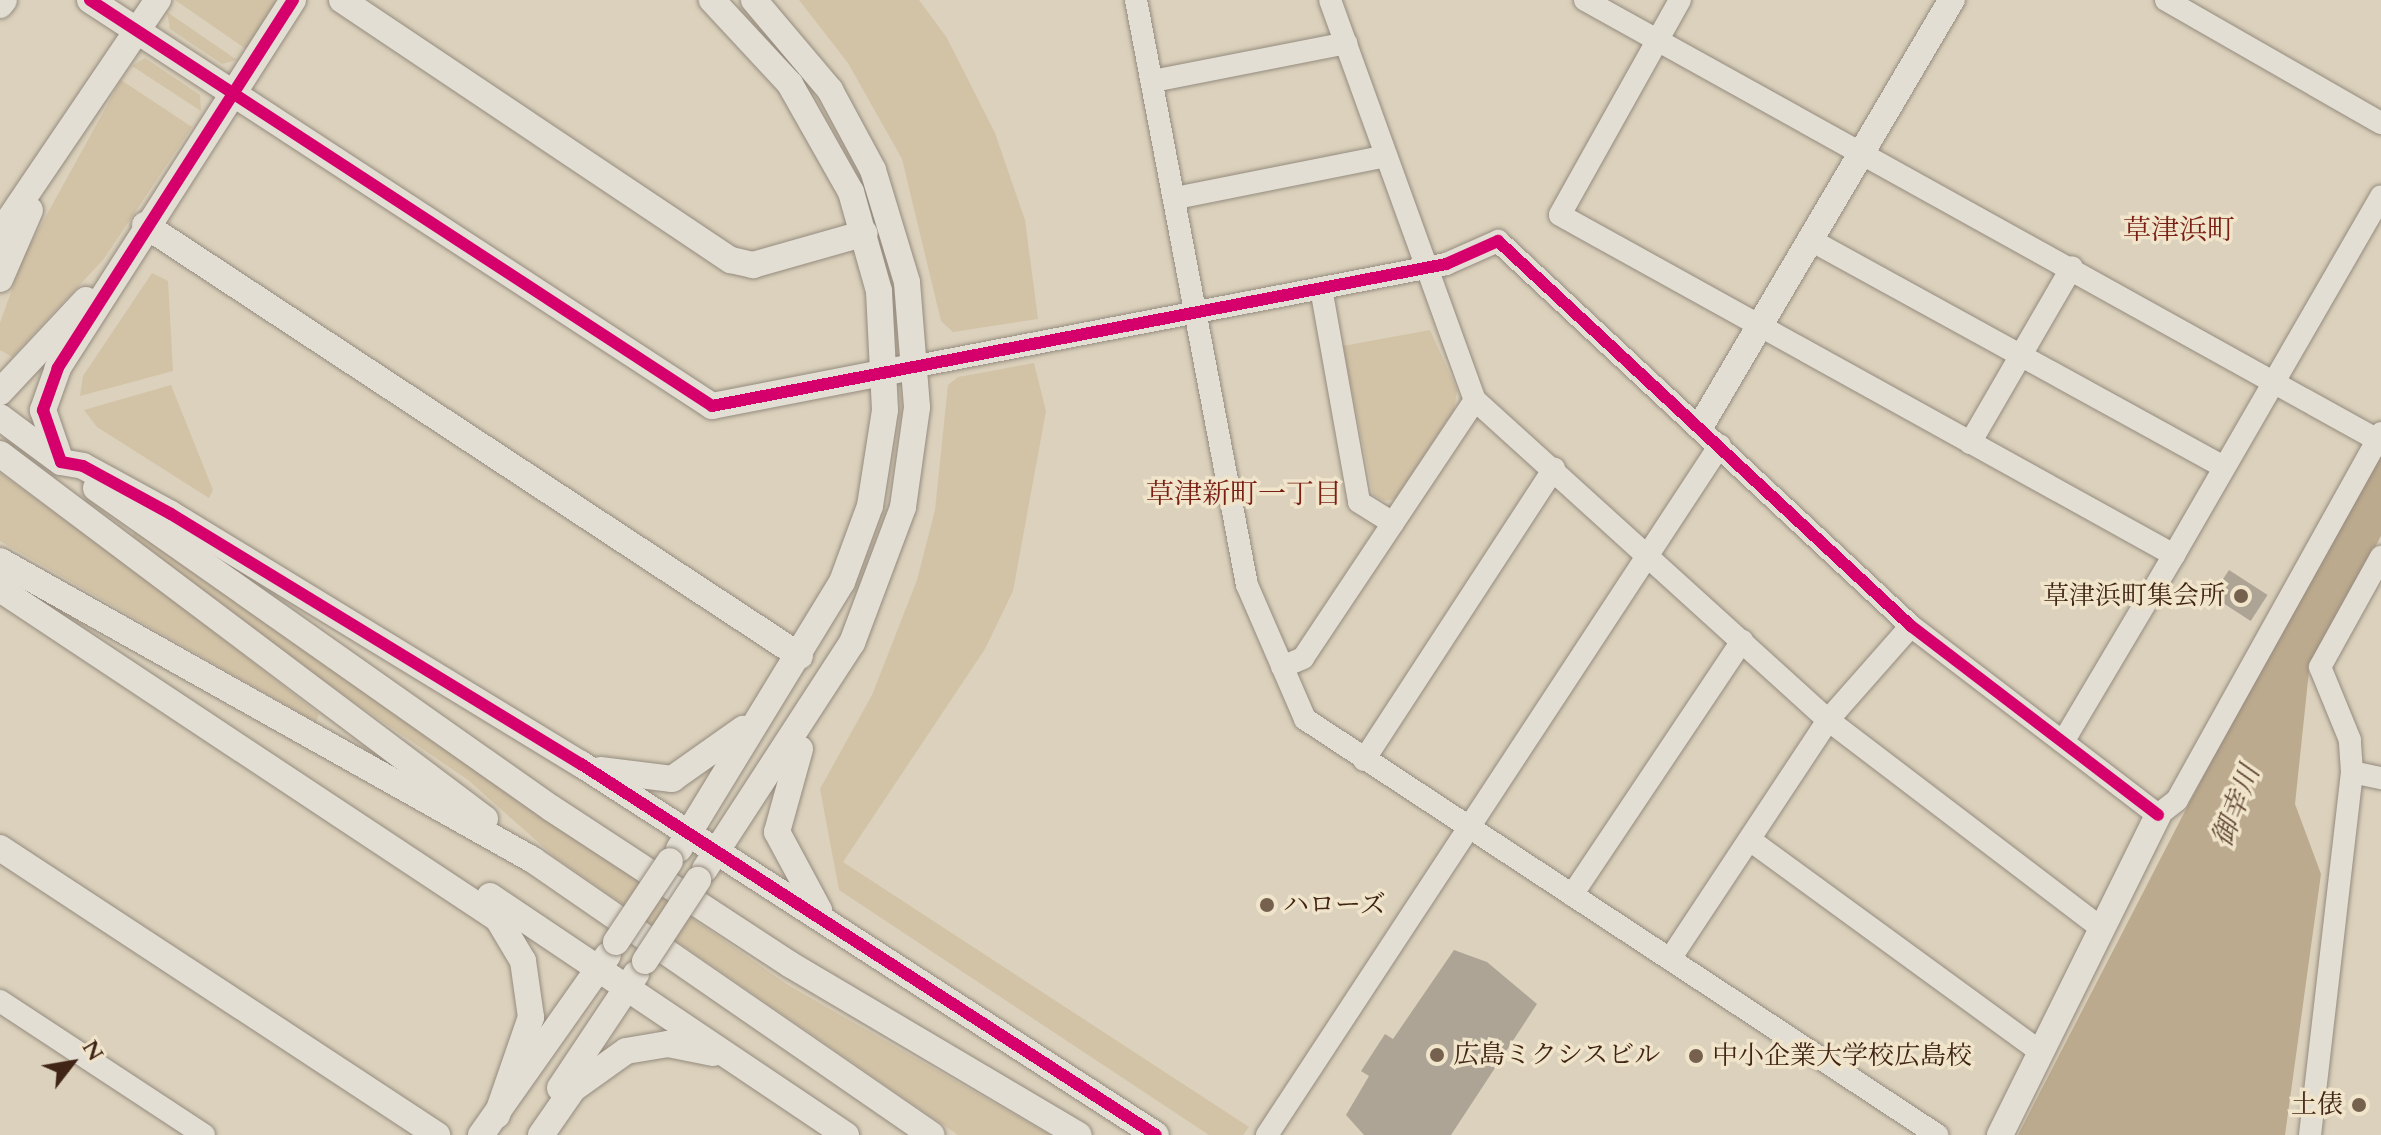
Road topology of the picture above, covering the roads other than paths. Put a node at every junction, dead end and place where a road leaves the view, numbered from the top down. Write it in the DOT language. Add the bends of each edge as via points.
graph roads {
  1 [pos="4,0"];
  2 [pos="90,0"];
  3 [pos="158,0"];
  4 [pos="293,0"];
  5 [pos="342,0"];
  6 [pos="712,0"];
  7 [pos="754,0"];
  8 [pos="1136,0"];
  9 [pos="1330,0"];
  10 [pos="1585,0"];
  11 [pos="1680,0"];
  12 [pos="1952,0"];
  13 [pos="2166,0"];
  14 [pos="0,5"];
  15 [pos="138,31"];
  16 [pos="1658,38"];
  17 [pos="1346,43"];
  18 [pos="1153,81"];
  19 [pos="232,93"];
  20 [pos="2381,123"];
  21 [pos="1859,149"];
  22 [pos="1386,156"];
  23 [pos="52,163"];
  24 [pos="2381,196"];
  25 [pos="1176,198"];
  26 [pos="142,230"];
  27 [pos="0,233"];
  28 [pos="865,233"];
  29 [pos="1809,239"];
  30 [pos="1427,265"];
  31 [pos="2072,267"];
  32 [pos="0,279"];
  33 [pos="1321,288"];
  34 [pos="1195,310"];
  35 [pos="1760,323"];
  36 [pos="2020,357"];
  37 [pos="917,366"];
  38 [pos="885,372"];
  39 [pos="2272,379"];
  40 [pos="0,392"];
  41 [pos="1475,400"];
  42 [pos="0,417"];
  43 [pos="1700,427"];
  44 [pos="2380,438"];
  45 [pos="1970,443"];
  46 [pos="1720,445"];
  47 [pos="0,454"];
  48 [pos="61,462"];
  49 [pos="2223,467"];
  50 [pos="1554,469"];
  51 [pos="1393,523"];
  52 [pos="1650,552"];
  53 [pos="2174,555"];
  54 [pos="2381,557"];
  55 [pos="0,561"];
  56 [pos="0,589"];
  57 [pos="1911,626"];
  58 [pos="1742,641"];
  59 [pos="800,656"];
  60 [pos="1282,667"];
  61 [pos="839,670"];
  62 [pos="771,700"];
  63 [pos="1828,720"];
  64 [pos="2063,742"];
  65 [pos="1364,760"];
  66 [pos="581,764"];
  67 [pos="2352,772"];
  68 [pos="2381,778"];
  69 [pos="324,803"];
  70 [pos="2158,815"];
  71 [pos="1468,828"];
  72 [pos="687,837"];
  73 [pos="1750,840"];
  74 [pos="0,848"];
  75 [pos="714,855"];
  76 [pos="533,860"];
  77 [pos="1572,895"];
  78 [pos="2101,928"];
  79 [pos="857,940"];
  80 [pos="1670,959"];
  81 [pos="599,969"];
  82 [pos="627,988"];
  83 [pos="0,1001"];
  84 [pos="2041,1052"];
  85 [pos="733,1057"];
  86 [pos="489,1125"];
  87 [pos="204,1135"];
  88 [pos="437,1135"];
  89 [pos="529,1135"];
  90 [pos="541,1135"];
  91 [pos="846,1135"];
  92 [pos="931,1135"];
  93 [pos="1079,1135"];
  94 [pos="1156,1135"];
  95 [pos="1267,1135"];
  96 [pos="1937,1135"];
  97 [pos="2000,1135"];
  98 [pos="2310,1135"];
  1 -- 14 [label="street"];
  2 -- 15 [label="street"];
  3 -- 15 [label="street"];
  4 -- 19 [label="street"];
  5 -- 28 [label="street" via="731,260 753,265"];
  6 -- 28 [label="street" via="790,84 837,163"];
  7 -- 37 [label="street" via="830,90 873,170 903,261"];
  8 -- 18 [label="street"];
  9 -- 17 [label="street"];
  10 -- 16 [label="street"];
  11 -- 16 [label="street"];
  12 -- 21 [label="street"];
  13 -- 20 [label="street"];
  15 -- 19 [label="street"];
  15 -- 23 [label="street"];
  16 -- 21 [label="street"];
  16 -- 35 [label="street" via="1560,215"];
  17 -- 18 [label="street"];
  17 -- 22 [label="street"];
  18 -- 25 [label="street"];
  19 -- 26 [label="street"];
  19 -- 38 [label="street" via="712,406"];
  21 -- 29 [label="street"];
  21 -- 31 [label="street"];
  22 -- 25 [label="street"];
  22 -- 30 [label="street"];
  23 -- 27 [label="street"];
  23 -- 32 [label="street"];
  24 -- 39 [label="street"];
  25 -- 34 [label="street"];
  26 -- 40 [label="street"];
  26 -- 48 [label="street" via="46,393 44,419"];
  26 -- 59 [label="street"];
  28 -- 38 [label="street" via="879,291"];
  29 -- 35 [label="street"];
  29 -- 36 [label="street"];
  30 -- 33 [label="street"];
  30 -- 41 [label="street"];
  30 -- 43 [label="street" via="1446,264 1498,241"];
  31 -- 36 [label="street"];
  31 -- 39 [label="street"];
  33 -- 34 [label="street"];
  33 -- 51 [label="street" via="1359,502"];
  34 -- 37 [label="street"];
  34 -- 60 [label="street" via="1247,585"];
  35 -- 43 [label="street"];
  35 -- 45 [label="street"];
  36 -- 45 [label="street"];
  36 -- 49 [label="street"];
  37 -- 38 [label="street"];
  37 -- 61 [label="street" via="903,507"];
  38 -- 59 [label="street" via="881,456 864,529"];
  39 -- 44 [label="street"];
  39 -- 49 [label="street"];
  41 -- 50 [label="street"];
  41 -- 51 [label="street"];
  42 -- 48 [label="street"];
  43 -- 46 [label="street"];
  44 -- 70 [label="street" via="2177,800"];
  45 -- 53 [label="street"];
  46 -- 52 [label="street"];
  46 -- 57 [label="street"];
  47 -- 76 [label="street" via="450,789"];
  48 -- 66 [label="street" via="83,466 171,514"];
  48 -- 93 [label="street" via="564,817 791,965"];
  49 -- 53 [label="street"];
  50 -- 52 [label="street"];
  50 -- 65 [label="street"];
  51 -- 60 [label="street" via="1303,658"];
  52 -- 58 [label="street"];
  52 -- 71 [label="street"];
  53 -- 64 [label="street"];
  54 -- 67 [label="street" via="2320,667 2350,740"];
  55 -- 76 [label="street"];
  56 -- 69 [label="street"];
  57 -- 63 [label="street"];
  57 -- 64 [label="street"];
  58 -- 63 [label="street"];
  58 -- 77 [label="street"];
  59 -- 62 [label="street"];
  60 -- 65 [label="street" via="1305,719"];
  61 -- 75 [label="street"];
  61 -- 79 [label="street" via="789,774 777,832 800,887"];
  62 -- 66 [label="street" via="719,752 672,779"];
  62 -- 72 [label="street"];
  63 -- 73 [label="street"];
  63 -- 78 [label="street"];
  64 -- 70 [label="street"];
  65 -- 71 [label="street"];
  66 -- 72 [label="street"];
  67 -- 68 [label="street"];
  67 -- 98 [label="street"];
  69 -- 81 [label="street" via="379,828"];
  69 -- 86 [label="street" via="477,901 512,938 526,972 531,1028"];
  70 -- 78 [label="street"];
  71 -- 77 [label="street"];
  71 -- 95 [label="street"];
  72 -- 75 [label="street"];
  72 -- 81 [label="street, bridge"];
  73 -- 80 [label="street"];
  73 -- 84 [label="street"];
  74 -- 88 [label="street"];
  75 -- 79 [label="street"];
  75 -- 82 [label="street, bridge"];
  76 -- 92 [label="street" via="763,1012"];
  77 -- 80 [label="street"];
  78 -- 84 [label="street"];
  79 -- 94 [label="street"];
  80 -- 96 [label="street"];
  81 -- 82 [label="street"];
  81 -- 86 [label="street"];
  82 -- 85 [label="street"];
  82 -- 89 [label="street"];
  83 -- 87 [label="street"];
  84 -- 97 [label="street"];
  85 -- 90 [label="street" via="668,1044 626,1051 573,1089"];
  85 -- 91 [label="street"];
}
